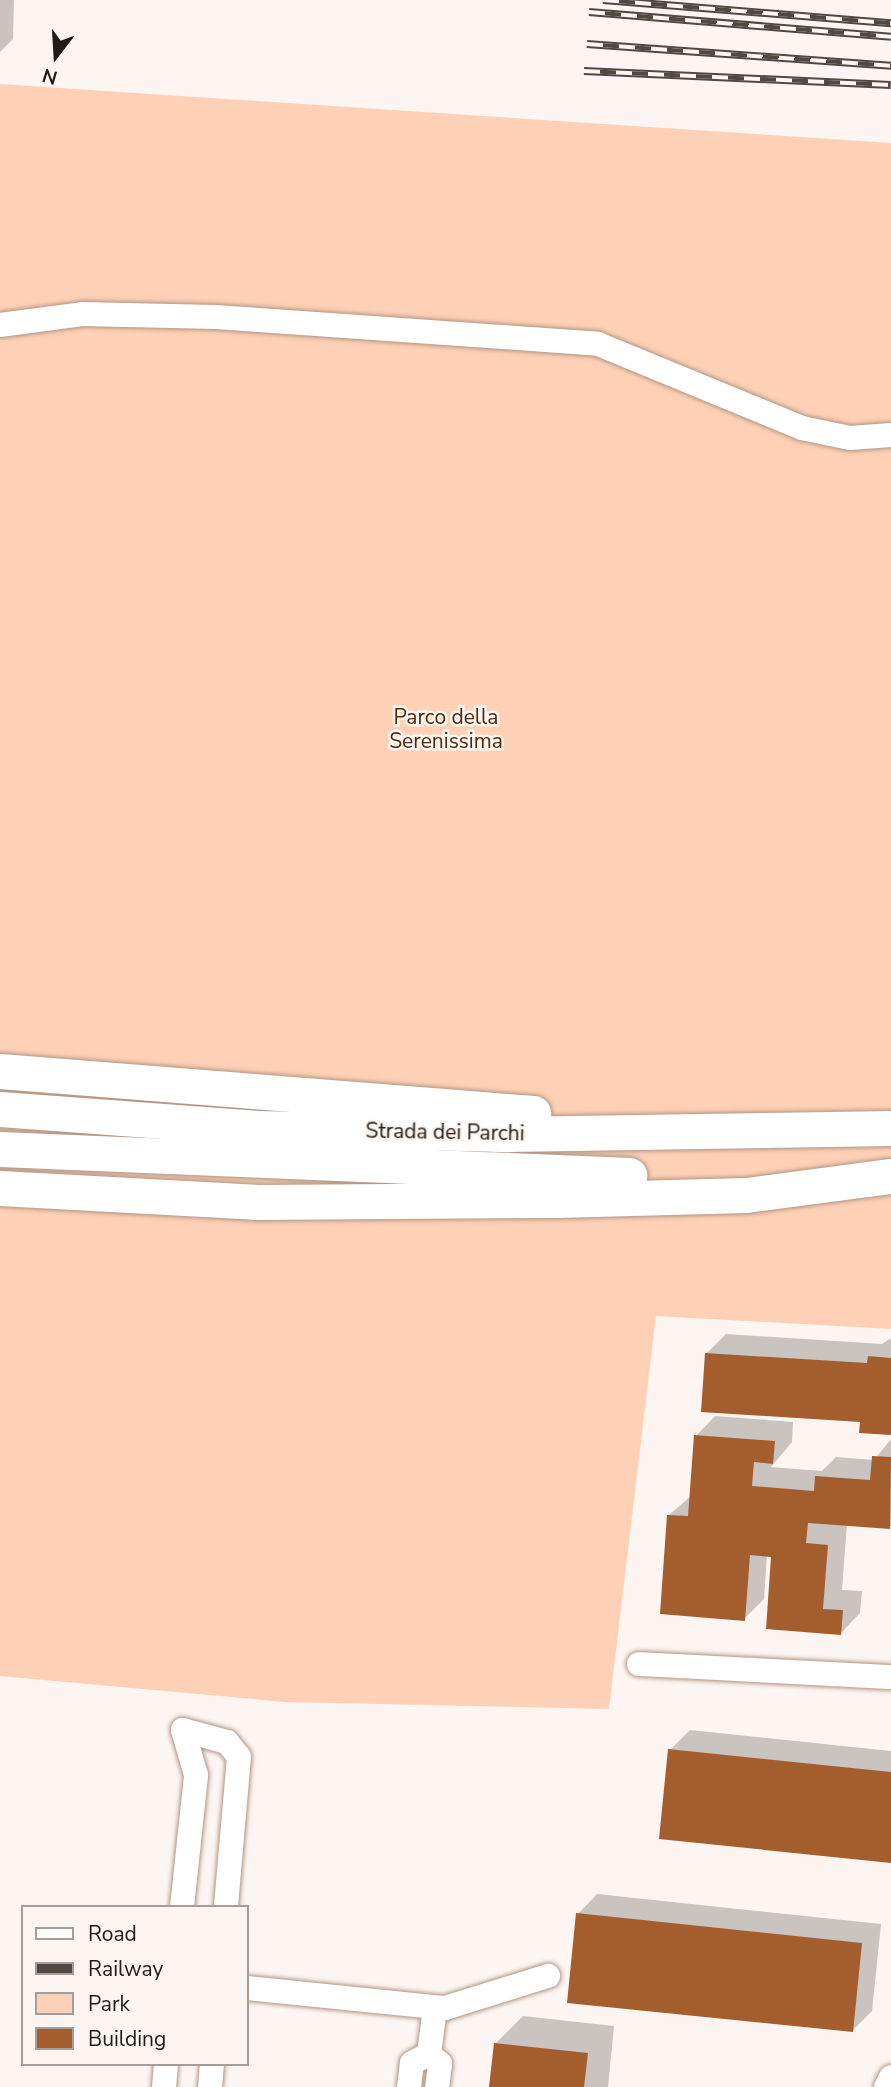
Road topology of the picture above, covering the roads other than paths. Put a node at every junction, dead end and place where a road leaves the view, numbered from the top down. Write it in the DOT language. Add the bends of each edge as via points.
graph roads {
  1 [pos="0,325"];
  2 [pos="891,435"];
  3 [pos="0,1070"];
  4 [pos="0,1110"];
  5 [pos="891,1128"];
  6 [pos="739,1130"];
  7 [pos="0,1149"];
  8 [pos="891,1174"];
  9 [pos="0,1188"];
  10 [pos="639,1664"];
  11 [pos="891,1677"];
  12 [pos="182,1905"];
  13 [pos="226,1905"];
  14 [pos="548,1976"];
  15 [pos="248,1988"];
  16 [pos="435,2008"];
  17 [pos="429,2054"];
  18 [pos="166,2066"];
  19 [pos="212,2066"];
  20 [pos="163,2087"];
  21 [pos="210,2087"];
  22 [pos="409,2087"];
  23 [pos="438,2087"];
  1 -- 2 [label="street" via="82,314 216,317 598,344 802,428 850,438"];
  3 -- 6 [label="highway"];
  4 -- 6 [label="highway, Strada dei Parchi" via="258,1128 509,1134"];
  5 -- 6 [label="highway, Strada dei Parchi"];
  7 -- 8 [label="highway, Strada dei Parchi" via="556,1175"];
  8 -- 9 [label="highway" via="746,1195 556,1200 254,1202"];
  10 -- 11 [label="street"];
  12 -- 13 [label="street" via="196,1775 183,1730 227,1742 239,1757"];
  14 -- 16 [label="street"];
  15 -- 16 [label="street"];
  16 -- 17 [label="street"];
  17 -- 22 [label="street" via="412,2063"];
  17 -- 23 [label="street" via="440,2064"];
  18 -- 20 [label="street"];
  19 -- 21 [label="street"];
}
